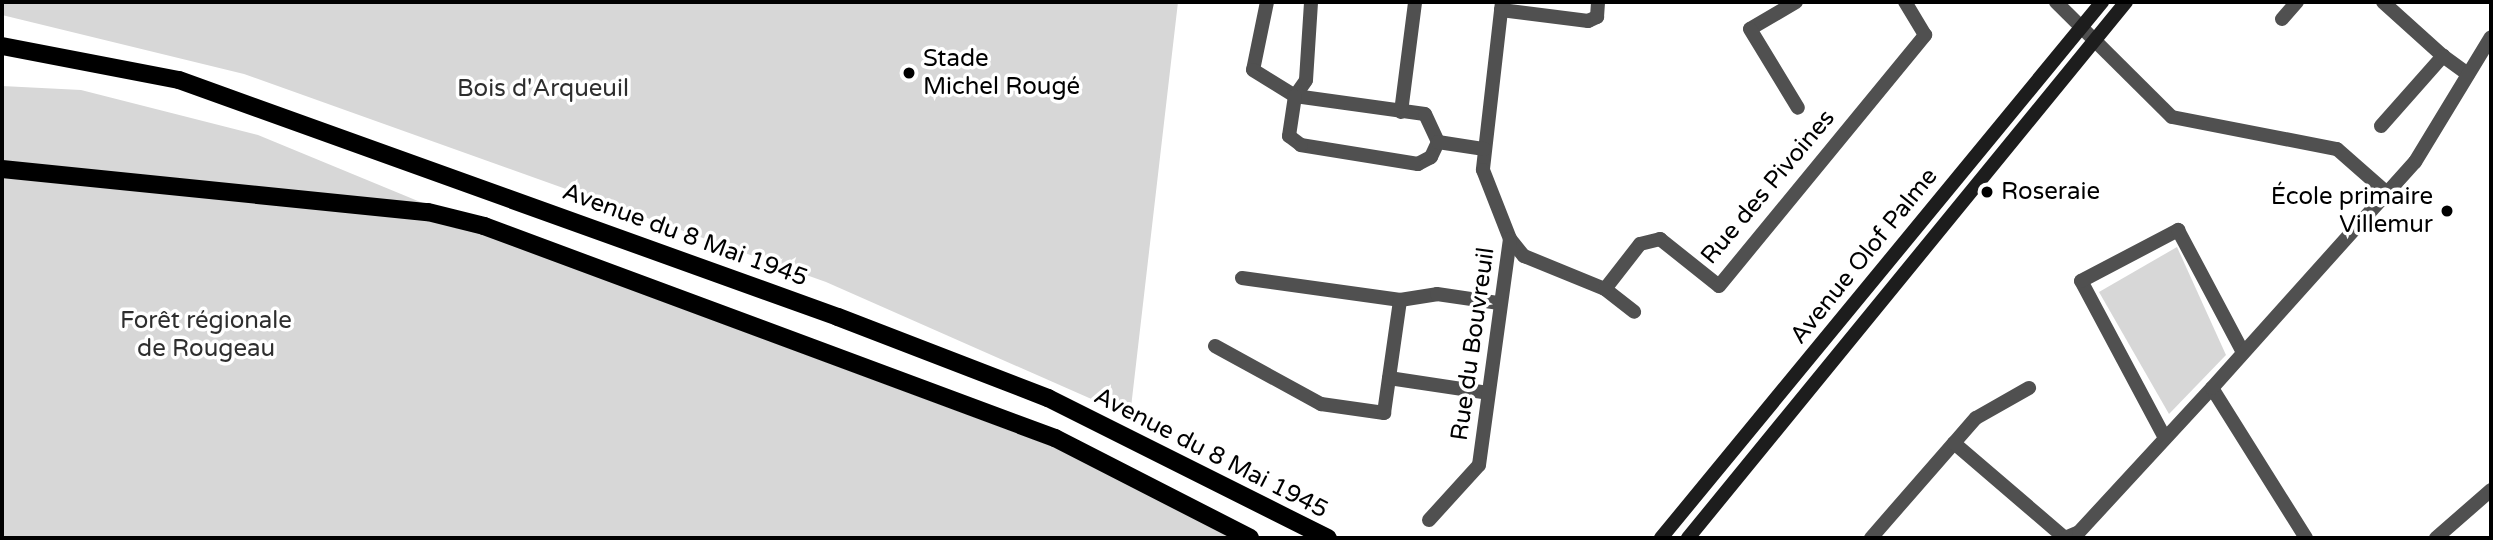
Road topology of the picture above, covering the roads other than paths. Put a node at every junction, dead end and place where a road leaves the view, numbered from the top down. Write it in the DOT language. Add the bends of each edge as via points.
graph roads {
  1 [pos="1267,2"];
  2 [pos="1311,2"];
  3 [pos="1415,2"];
  4 [pos="1598,2"];
  5 [pos="1796,2"];
  6 [pos="1905,2"];
  7 [pos="2056,2"];
  8 [pos="2102,2"];
  9 [pos="2126,2"];
  10 [pos="2297,2"];
  11 [pos="2383,2"];
  12 [pos="1502,6"];
  13 [pos="2282,19"];
  14 [pos="2082,28"];
  15 [pos="2491,37"];
  16 [pos="2097,44"];
  17 [pos="2,46"];
  18 [pos="2443,56"];
  19 [pos="2468,74"];
  20 [pos="1295,96"];
  21 [pos="1798,108"];
  22 [pos="1401,111"];
  23 [pos="2381,126"];
  24 [pos="1438,142"];
  25 [pos="1484,149"];
  26 [pos="2,169"];
  27 [pos="2387,193"];
  28 [pos="1510,239"];
  29 [pos="1242,278"];
  30 [pos="1605,289"];
  31 [pos="1399,300"];
  32 [pos="1499,303"];
  33 [pos="1634,312"];
  34 [pos="1215,346"];
  35 [pos="2243,352"];
  36 [pos="1388,378"];
  37 [pos="2029,388"];
  38 [pos="2212,388"];
  39 [pos="1488,393"];
  40 [pos="2165,438"];
  41 [pos="1954,443"];
  42 [pos="2491,490"];
  43 [pos="1429,520"];
  44 [pos="1694,535"];
  45 [pos="1250,538"];
  46 [pos="1328,538"];
  47 [pos="1661,538"];
  48 [pos="1871,538"];
  49 [pos="2065,538"];
  50 [pos="2306,538"];
  51 [pos="2436,538"];
  1 -- 20 [label="street" via="1253,70"];
  2 -- 20 [label="street" via="1306,80"];
  3 -- 22 [label="street"];
  4 -- 12 [label="street" via="1597,17 1588,20"];
  5 -- 21 [label="street" via="1750,29"];
  6 -- 30 [label="street, Rue des Pivoines" via="1925,35 1719,286 1660,239 1640,244"];
  7 -- 14 [label="street"];
  8 -- 14 [label="main road, Avenue Olof Palme"];
  9 -- 16 [label="main road, Avenue Olof Palme"];
  10 -- 13 [label="street"];
  11 -- 18 [label="street"];
  12 -- 25 [label="street"];
  14 -- 16 [label="street"];
  14 -- 47 [label="main road, Avenue Olof Palme"];
  15 -- 19 [label="street"];
  16 -- 27 [label="street" via="2172,117 2337,149"];
  16 -- 44 [label="main road, Avenue Olof Palme" via="2070,67"];
  17 -- 46 [label="main road, Avenue du 8 Mai 1945" via="179,80 838,317 1048,398"];
  18 -- 19 [label="street"];
  18 -- 23 [label="street"];
  19 -- 27 [label="street" via="2422,152"];
  20 -- 22 [label="street"];
  20 -- 24 [label="street" via="1289,136 1301,145 1418,164 1431,157"];
  22 -- 24 [label="street" via="1424,114"];
  24 -- 25 [label="street"];
  25 -- 28 [label="street" via="1483,170"];
  26 -- 45 [label="main road" via="428,212 484,226 1055,438"];
  27 -- 35 [label="street"];
  28 -- 30 [label="street" via="1524,256"];
  28 -- 32 [label="street, Rue du Bouvreuil"];
  29 -- 31 [label="street"];
  30 -- 33 [label="street"];
  31 -- 32 [label="street" via="1437,294"];
  31 -- 36 [label="street"];
  32 -- 39 [label="street, Rue du Bouvreuil"];
  34 -- 36 [label="street" via="1321,404 1384,413"];
  35 -- 38 [label="street"];
  35 -- 40 [label="street" via="2178,230 2081,281"];
  36 -- 39 [label="street"];
  37 -- 41 [label="street" via="1976,418"];
  38 -- 40 [label="street"];
  38 -- 50 [label="street"];
  39 -- 43 [label="street, Rue du Bouvreuil" via="1479,465 1443,512"];
  40 -- 49 [label="street" via="2079,532"];
  41 -- 48 [label="street"];
  41 -- 49 [label="street"];
  42 -- 51 [label="street"];
}
